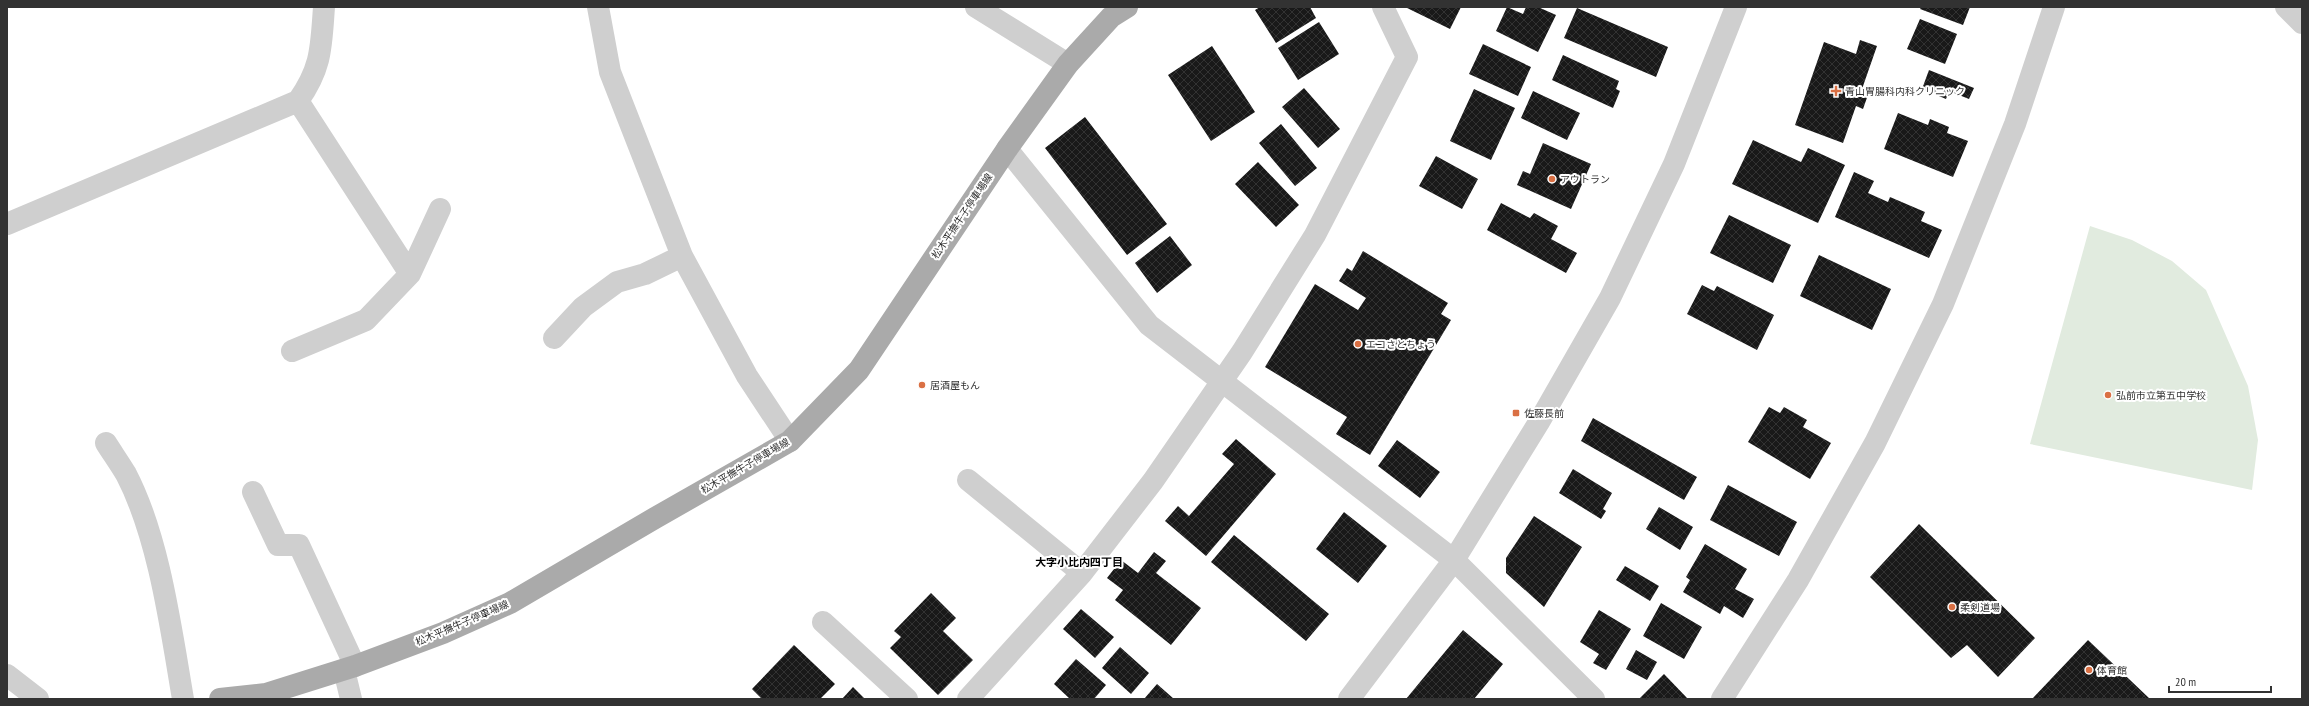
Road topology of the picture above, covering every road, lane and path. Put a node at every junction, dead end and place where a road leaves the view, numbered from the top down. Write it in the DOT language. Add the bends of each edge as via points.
graph roads {
  1 [pos="324,7"];
  2 [pos="598,7"];
  3 [pos="976,7"];
  4 [pos="1127,7"];
  5 [pos="1383,7"];
  6 [pos="1736,7"];
  7 [pos="2054,7"];
  8 [pos="2286,7"];
  9 [pos="2302,23"];
  10 [pos="1068,64"];
  11 [pos="298,101"];
  12 [pos="1007,149"];
  13 [pos="440,209"];
  14 [pos="7,224"];
  15 [pos="682,256"];
  16 [pos="410,274"];
  17 [pos="554,338"];
  18 [pos="292,351"];
  19 [pos="1222,380"];
  20 [pos="790,441"];
  21 [pos="106,444"];
  22 [pos="968,480"];
  23 [pos="254,492"];
  24 [pos="1454,560"];
  25 [pos="1082,573"];
  26 [pos="823,622"];
  27 [pos="349,668"];
  28 [pos="7,676"];
  29 [pos="38,699"];
  30 [pos="183,699"];
  31 [pos="220,699"];
  32 [pos="350,699"];
  33 [pos="907,699"];
  34 [pos="968,699"];
  35 [pos="1349,699"];
  36 [pos="1594,699"];
  37 [pos="1722,699"];
  1 -- 11 [label="street" via="321,56 308,88"];
  2 -- 15 [label="street" via="610,72"];
  3 -- 10 [label="street"];
  4 -- 10 [label="main road, 松木平撫牛子停車場線" via="1111,17"];
  5 -- 19 [label="street" via="1408,57 1315,235"];
  6 -- 24 [label="street" via="1674,164 1610,298 1539,422"];
  7 -- 37 [label="street" via="2016,124 1943,304 1875,443 1798,580"];
  8 -- 9 [label="street"];
  10 -- 12 [label="main road, 松木平撫牛子停車場線"];
  11 -- 14 [label="street"];
  11 -- 16 [label="street"];
  12 -- 19 [label="street" via="1149,326"];
  12 -- 20 [label="main road, 松木平撫牛子停車場線" via="859,370"];
  13 -- 16 [label="street"];
  15 -- 17 [label="street" via="645,274 617,282 583,307"];
  15 -- 20 [label="street" via="747,376"];
  16 -- 18 [label="street" via="366,320"];
  19 -- 24 [label="street"];
  19 -- 25 [label="street" via="1153,481"];
  20 -- 27 [label="main road, 松木平撫牛子停車場線" via="510,603 443,633"];
  21 -- 30 [label="street" via="126,475 146,525 167,604"];
  22 -- 25 [label="street"];
  23 -- 27 [label="street" via="278,545 299,545"];
  24 -- 35 [label="street"];
  24 -- 36 [label="street"];
  25 -- 34 [label="street"];
  26 -- 33 [label="street"];
  27 -- 31 [label="main road, 松木平撫牛子停車場線" via="266,694"];
  27 -- 32 [label="street"];
  28 -- 29 [label="street"];
}
